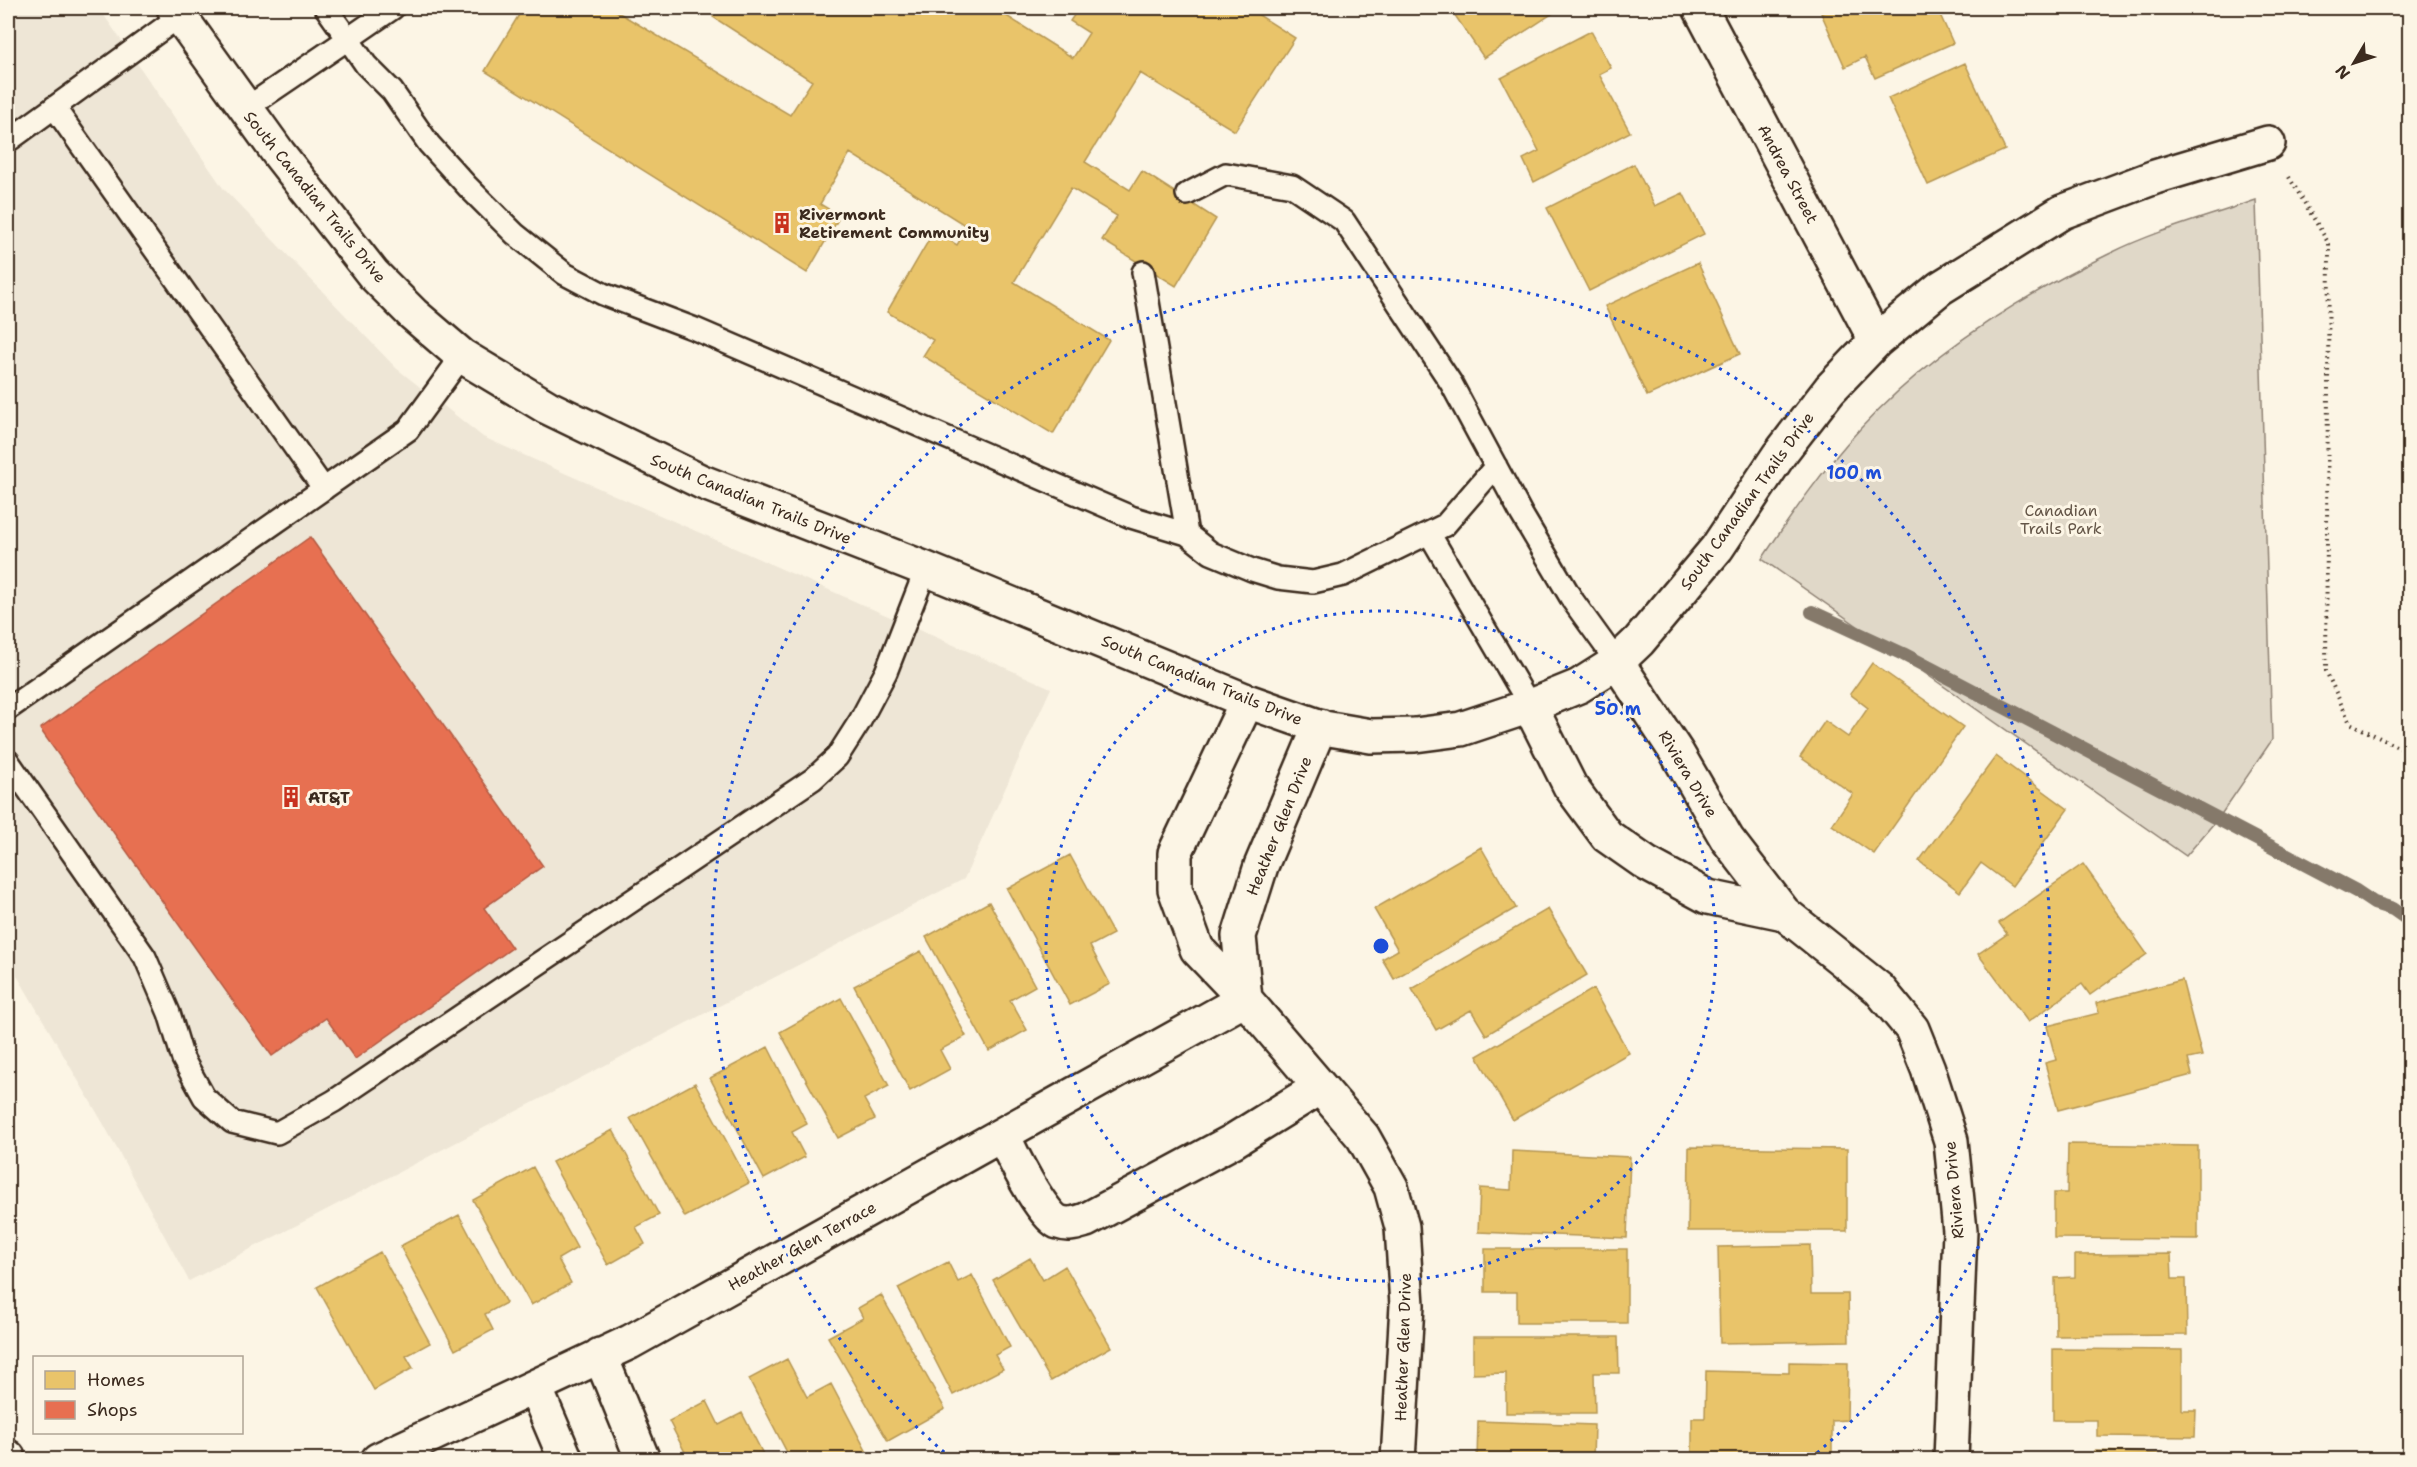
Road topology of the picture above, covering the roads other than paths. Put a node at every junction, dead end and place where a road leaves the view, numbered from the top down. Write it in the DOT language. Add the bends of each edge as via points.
graph roads {
  1 [pos="326,8"];
  2 [pos="393,8"];
  3 [pos="1700,8"];
  4 [pos="177,12"];
  5 [pos="348,39"];
  6 [pos="54,107"];
  7 [pos="245,109"];
  8 [pos="8,141"];
  9 [pos="2268,143"];
  10 [pos="1187,194"];
  11 [pos="1143,272"];
  12 [pos="1876,341"];
  13 [pos="462,356"];
  14 [pos="1496,466"];
  15 [pos="324,489"];
  16 [pos="1429,533"];
  17 [pos="1187,534"];
  18 [pos="926,569"];
  19 [pos="1617,662"];
  20 [pos="1247,701"];
  21 [pos="1530,706"];
  22 [pos="8,709"];
  23 [pos="1320,726"];
  24 [pos="8,761"];
  25 [pos="1784,913"];
  26 [pos="1245,999"];
  27 [pos="1320,1087"];
  28 [pos="1003,1134"];
  29 [pos="600,1355"];
  30 [pos="535,1387"];
  31 [pos="378,1460"];
  32 [pos="566,1460"];
  33 [pos="643,1460"];
  34 [pos="1398,1460"];
  35 [pos="1951,1460"];
  1 -- 5 [label="lane"];
  2 -- 5 [label="lane"];
  3 -- 12 [label="street, Andrea Street"];
  4 -- 6 [label="lane"];
  4 -- 7 [label="street, South Canadian Trails Drive"];
  5 -- 7 [label="lane"];
  5 -- 17 [label="lane" via="366,65 392,91 429,144 468,187 515,234 565,274 603,294 695,329 1131,517"];
  6 -- 8 [label="lane"];
  6 -- 15 [label="lane"];
  7 -- 13 [label="street, South Canadian Trails Drive" via="373,274"];
  9 -- 12 [label="street, South Canadian Trails Drive" via="2155,177 2062,212 1940,288"];
  10 -- 14 [label="lane" via="1226,174 1292,186 1344,221 1451,383"];
  11 -- 17 [label="lane"];
  12 -- 19 [label="street, South Canadian Trails Drive" via="1830,389 1779,455 1687,586"];
  13 -- 15 [label="lane" via="408,430"];
  13 -- 18 [label="street, South Canadian Trails Drive" via="548,407 702,482"];
  14 -- 16 [label="lane" via="1444,525"];
  14 -- 19 [label="lane" via="1573,601"];
  15 -- 22 [label="lane"];
  16 -- 17 [label="lane" via="1343,575 1313,582 1252,570 1211,553"];
  16 -- 21 [label="lane"];
  18 -- 20 [label="street, South Canadian Trails Drive"];
  18 -- 24 [label="lane" via="886,672 866,711 837,757 813,779 334,1101 277,1133 232,1122 204,1097 183,1059 170,1013 145,957"];
  19 -- 21 [label="street, South Canadian Trails Drive" via="1579,686"];
  19 -- 25 [label="street, Riviera Drive" via="1727,839"];
  20 -- 23 [label="street, South Canadian Trails Drive"];
  20 -- 26 [label="street, Heather Glen Drive" via="1175,853 1175,888 1197,949"];
  21 -- 23 [label="street, South Canadian Trails Drive" via="1461,729 1415,735 1371,736"];
  21 -- 25 [label="street, Riviera Drive" via="1570,786 1607,836 1647,864 1708,897"];
  23 -- 26 [label="street, Heather Glen Drive" via="1261,866 1239,936"];
  25 -- 35 [label="street, Riviera Drive" via="1879,989 1912,1029 1951,1141 1960,1231"];
  26 -- 27 [label="street, Heather Glen Drive"];
  26 -- 28 [label="street, Heather Glen Terrace"];
  27 -- 28 [label="street" via="1233,1142 1072,1225 1057,1221 1044,1209 1011,1155"];
  27 -- 34 [label="street, Heather Glen Drive" via="1363,1137 1391,1187 1402,1227 1407,1305"];
  28 -- 29 [label="street, Heather Glen Terrace"];
  29 -- 30 [label="street, Heather Glen Terrace"];
  29 -- 33 [label="street"];
  30 -- 31 [label="street, Heather Glen Terrace"];
  30 -- 32 [label="street"];
}
